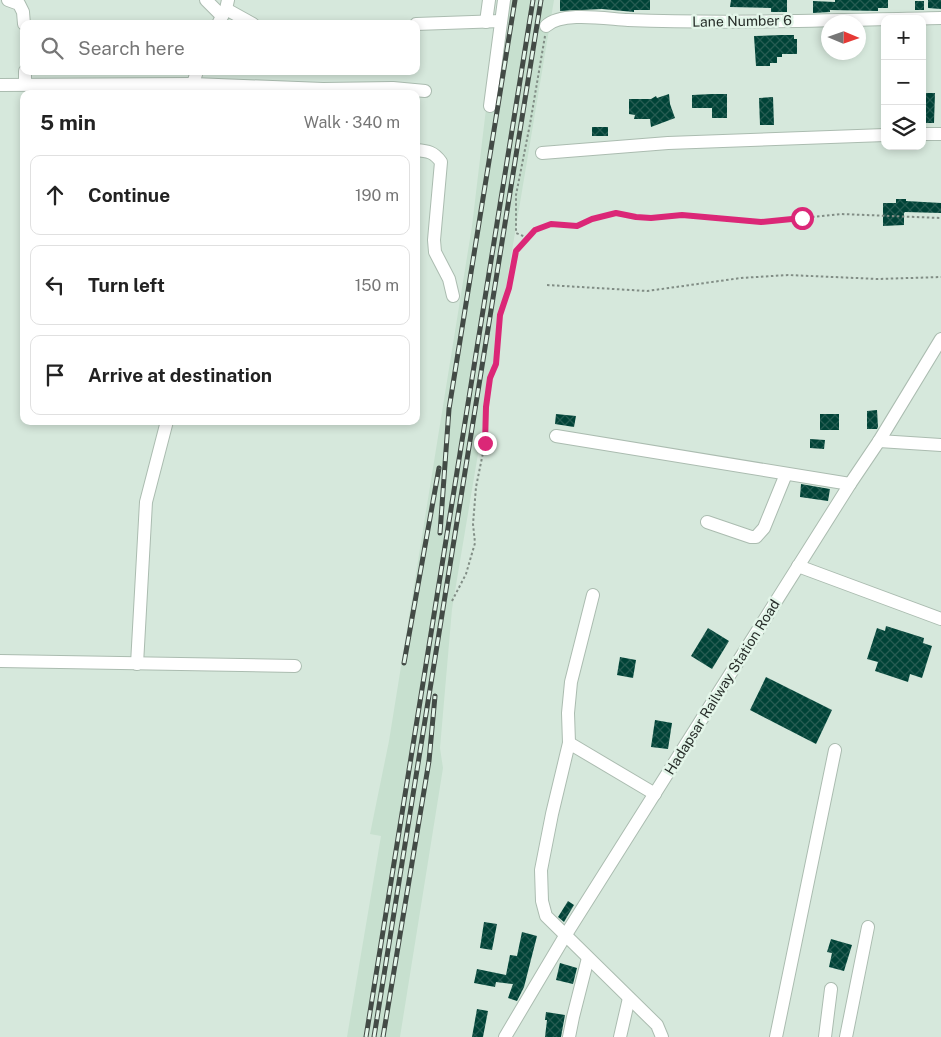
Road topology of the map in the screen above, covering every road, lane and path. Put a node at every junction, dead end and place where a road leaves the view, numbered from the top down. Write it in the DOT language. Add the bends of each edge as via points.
graph roads {
  1 [pos="8,0"];
  2 [pos="206,0"];
  3 [pos="489,0"];
  4 [pos="504,0"];
  5 [pos="223,12"];
  6 [pos="941,18"];
  7 [pos="24,20"];
  8 [pos="243,20"];
  9 [pos="486,22"];
  10 [pos="502,22"];
  11 [pos="420,24"];
  12 [pos="546,26"];
  13 [pos="25,75"];
  14 [pos="195,75"];
  15 [pos="25,84"];
  16 [pos="0,85"];
  17 [pos="187,87"];
  18 [pos="414,90"];
  19 [pos="420,91"];
  20 [pos="425,91"];
  21 [pos="490,106"];
  22 [pos="926,134"];
  23 [pos="941,134"];
  24 [pos="881,135"];
  25 [pos="420,150"];
  26 [pos="542,153"];
  27 [pos="941,218"];
  28 [pos="528,238"];
  29 [pos="941,277"];
  30 [pos="547,285"];
  31 [pos="452,296"];
  32 [pos="941,339"];
  33 [pos="166,425"];
  34 [pos="556,436"];
  35 [pos="879,441"];
  36 [pos="941,445"];
  37 [pos="786,474"];
  38 [pos="850,484"];
  39 [pos="707,522"];
  40 [pos="798,566"];
  41 [pos="593,596"];
  42 [pos="452,601"];
  43 [pos="941,619"];
  44 [pos="0,661"];
  45 [pos="137,664"];
  46 [pos="295,666"];
  47 [pos="569,743"];
  48 [pos="836,750"];
  49 [pos="655,794"];
  50 [pos="868,927"];
  51 [pos="566,936"];
  52 [pos="588,958"];
  53 [pos="831,989"];
  54 [pos="629,998"];
  55 [pos="506,1037"];
  56 [pos="569,1037"];
  57 [pos="620,1037"];
  58 [pos="662,1037"];
  59 [pos="776,1037"];
  60 [pos="825,1037"];
  61 [pos="846,1037"];
  1 -- 7 [label="street" via="19,4"];
  2 -- 5 [label="street"];
  3 -- 9 [label="street"];
  4 -- 10 [label="street"];
  5 -- 8 [label="street"];
  6 -- 12 [label="street, Lane Number 6" via="678,22 577,18 552,21"];
  9 -- 10 [label="street"];
  9 -- 11 [label="street"];
  10 -- 21 [label="street"];
  12 -- 28 [label="path" via="516,195 516,233"];
  13 -- 15 [label="street"];
  14 -- 17 [label="street"];
  15 -- 16 [label="street"];
  15 -- 17 [label="street"];
  17 -- 18 [label="street"];
  19 -- 20 [label="street"];
  22 -- 23 [label="street"];
  24 -- 26 [label="street" via="668,143"];
  25 -- 31 [label="street" via="429,151 441,162 434,240 435,252 449,279"];
  27 -- 28 [label="path" via="841,214 761,222 682,215 651,218 616,213 577,226 543,226"];
  28 -- 42 [label="path" via="516,251 500,315 496,364 490,378 486,407 485,443 476,487 475,543 466,574"];
  29 -- 30 [label="path" via="788,275 647,291"];
  32 -- 35 [label="street, Hadapsar Railway Station Road"];
  33 -- 45 [label="street" via="146,502"];
  34 -- 37 [label="street"];
  35 -- 36 [label="street"];
  35 -- 38 [label="street, Hadapsar Railway Station Road"];
  37 -- 38 [label="street"];
  37 -- 39 [label="street" via="760,534 751,537"];
  38 -- 40 [label="street, Hadapsar Railway Station Road"];
  40 -- 43 [label="street"];
  40 -- 49 [label="street, Hadapsar Railway Station Road"];
  41 -- 47 [label="street" via="572,682"];
  44 -- 45 [label="street"];
  45 -- 46 [label="street"];
  47 -- 49 [label="street"];
  47 -- 51 [label="street" via="541,870 546,916"];
  48 -- 59 [label="street"];
  49 -- 51 [label="street, Hadapsar Railway Station Road"];
  50 -- 61 [label="street"];
  51 -- 52 [label="street"];
  51 -- 55 [label="street, Hadapsar Railway Station Road"];
  52 -- 54 [label="street"];
  52 -- 56 [label="street"];
  53 -- 60 [label="street"];
  54 -- 57 [label="street"];
  54 -- 58 [label="street" via="657,1025"];
}
